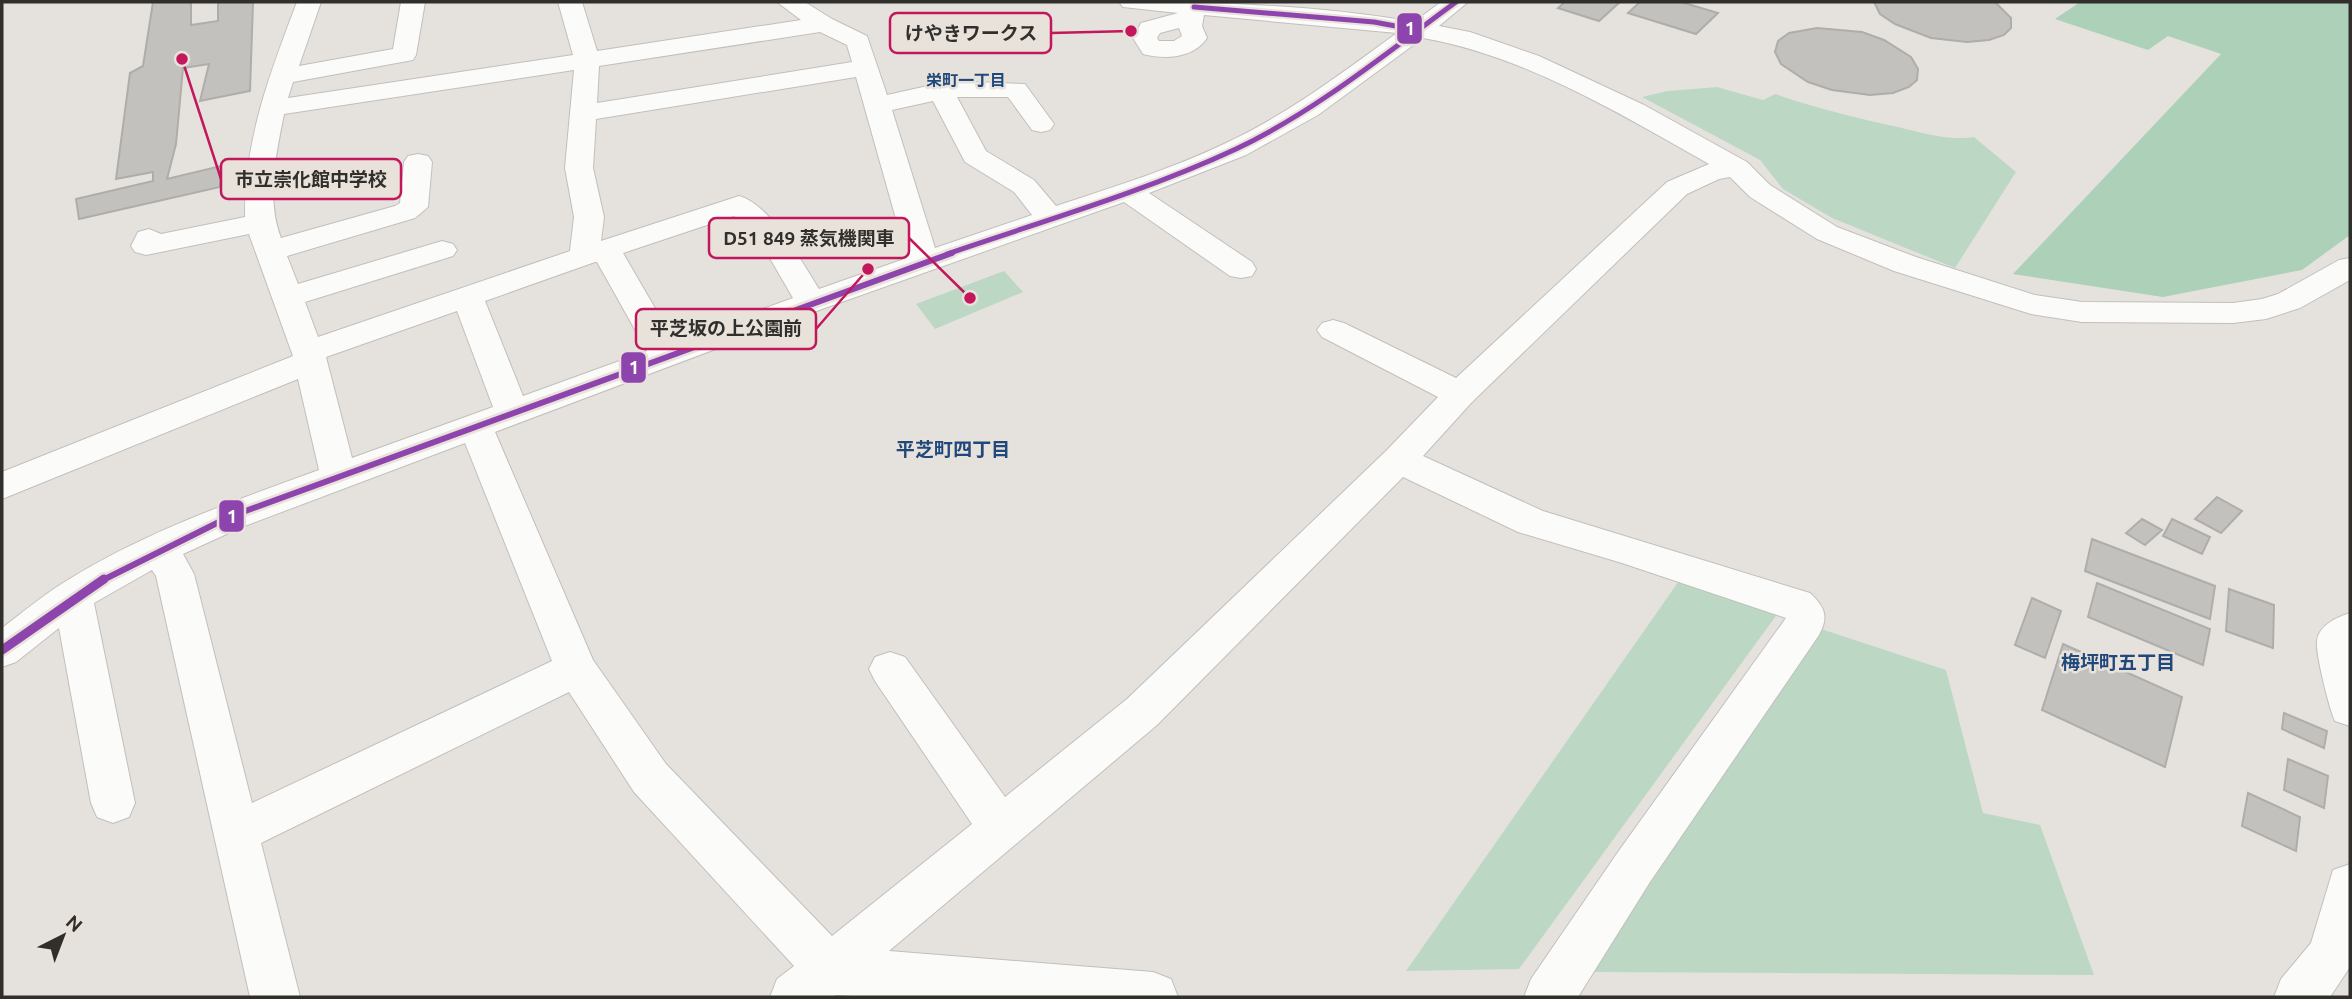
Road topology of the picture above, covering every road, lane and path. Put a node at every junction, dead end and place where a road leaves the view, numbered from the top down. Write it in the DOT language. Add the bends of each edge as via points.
graph roads {
  1 [pos="309,2"];
  2 [pos="413,2"];
  3 [pos="570,2"];
  4 [pos="789,2"];
  5 [pos="1130,2"];
  6 [pos="1393,2"];
  7 [pos="1456,2"];
  8 [pos="823,24"];
  9 [pos="1425,24"];
  10 [pos="587,59"];
  11 [pos="865,68"];
  12 [pos="283,76"];
  13 [pos="941,91"];
  14 [pos="877,105"];
  15 [pos="272,108"];
  16 [pos="583,113"];
  17 [pos="1041,124"];
  18 [pos="418,162"];
  19 [pos="1737,168"];
  20 [pos="1128,191"];
  21 [pos="1050,218"];
  22 [pos="260,223"];
  23 [pos="149,238"];
  24 [pos="442,250"];
  25 [pos="270,251"];
  26 [pos="594,252"];
  27 [pos="924,263"];
  28 [pos="2350,267"];
  29 [pos="1241,269"];
  30 [pos="467,296"];
  31 [pos="289,298"];
  32 [pos="811,302"];
  33 [pos="1333,330"];
  34 [pos="309,356"];
  35 [pos="667,357"];
  36 [pos="1460,394"];
  37 [pos="512,412"];
  38 [pos="475,426"];
  39 [pos="1399,460"];
  40 [pos="338,475"];
  41 [pos="3,480"];
  42 [pos="159,548"];
  43 [pos="73,596"];
  44 [pos="2350,629"];
  45 [pos="2,650"];
  46 [pos="576,669"];
  47 [pos="890,669"];
  48 [pos="2350,708"];
  49 [pos="113,803"];
  50 [pos="1000,827"];
  51 [pos="235,833"];
  52 [pos="2350,886"];
  53 [pos="813,984"];
  54 [pos="275,997"];
  55 [pos="1153,997"];
  56 [pos="1549,997"];
  57 [pos="2299,997"];
  1 -- 12 [label="street"];
  2 -- 12 [label="street" via="404,55"];
  3 -- 10 [label="street"];
  4 -- 8 [label="street"];
  5 -- 9 [label="street" via="1193,12"];
  6 -- 9 [label="street"];
  7 -- 9 [label="street"];
  8 -- 10 [label="street"];
  8 -- 11 [label="street" via="858,41"];
  9 -- 19 [label="street" via="1530,61 1635,111"];
  9 -- 20 [label="street" via="1278,128"];
  10 -- 15 [label="street"];
  10 -- 16 [label="street"];
  11 -- 14 [label="street"];
  11 -- 16 [label="street"];
  12 -- 15 [label="street"];
  13 -- 14 [label="street"];
  13 -- 17 [label="street" via="1016,89"];
  13 -- 21 [label="street" via="975,156 1024,186"];
  14 -- 27 [label="street"];
  15 -- 22 [label="street" via="259,181"];
  16 -- 26 [label="street" via="579,168"];
  18 -- 25 [label="street" via="414,206"];
  19 -- 28 [label="street" via="1760,191 1827,233 2031,304 2118,313 2233,313 2289,301"];
  19 -- 36 [label="street" via="1713,172 1677,188"];
  20 -- 21 [label="street"];
  20 -- 29 [label="street"];
  21 -- 27 [label="street"];
  22 -- 23 [label="street" via="146,246"];
  22 -- 25 [label="street"];
  24 -- 31 [label="street"];
  25 -- 31 [label="street"];
  26 -- 30 [label="street"];
  26 -- 32 [label="street" via="739,205 776,243"];
  26 -- 35 [label="street"];
  27 -- 32 [label="street"];
  30 -- 34 [label="street"];
  30 -- 37 [label="street"];
  31 -- 34 [label="street"];
  32 -- 35 [label="street"];
  33 -- 36 [label="street"];
  34 -- 40 [label="street"];
  34 -- 41 [label="street"];
  35 -- 37 [label="street"];
  36 -- 39 [label="street"];
  37 -- 38 [label="street"];
  38 -- 40 [label="street"];
  38 -- 46 [label="street"];
  39 -- 50 [label="street" via="1142,712"];
  39 -- 56 [label="street" via="1531,522 1796,604 1806,613 1805,624"];
  40 -- 42 [label="street"];
  42 -- 43 [label="street"];
  42 -- 51 [label="street" via="175,574"];
  43 -- 45 [label="street"];
  43 -- 49 [label="street"];
  44 -- 48 [label="street" via="2337,640"];
  46 -- 51 [label="street"];
  46 -- 53 [label="street" via="650,778"];
  47 -- 50 [label="street"];
  50 -- 53 [label="street"];
  51 -- 54 [label="street"];
  52 -- 57 [label="street" via="2329,959"];
  53 -- 55 [label="street"];
}
